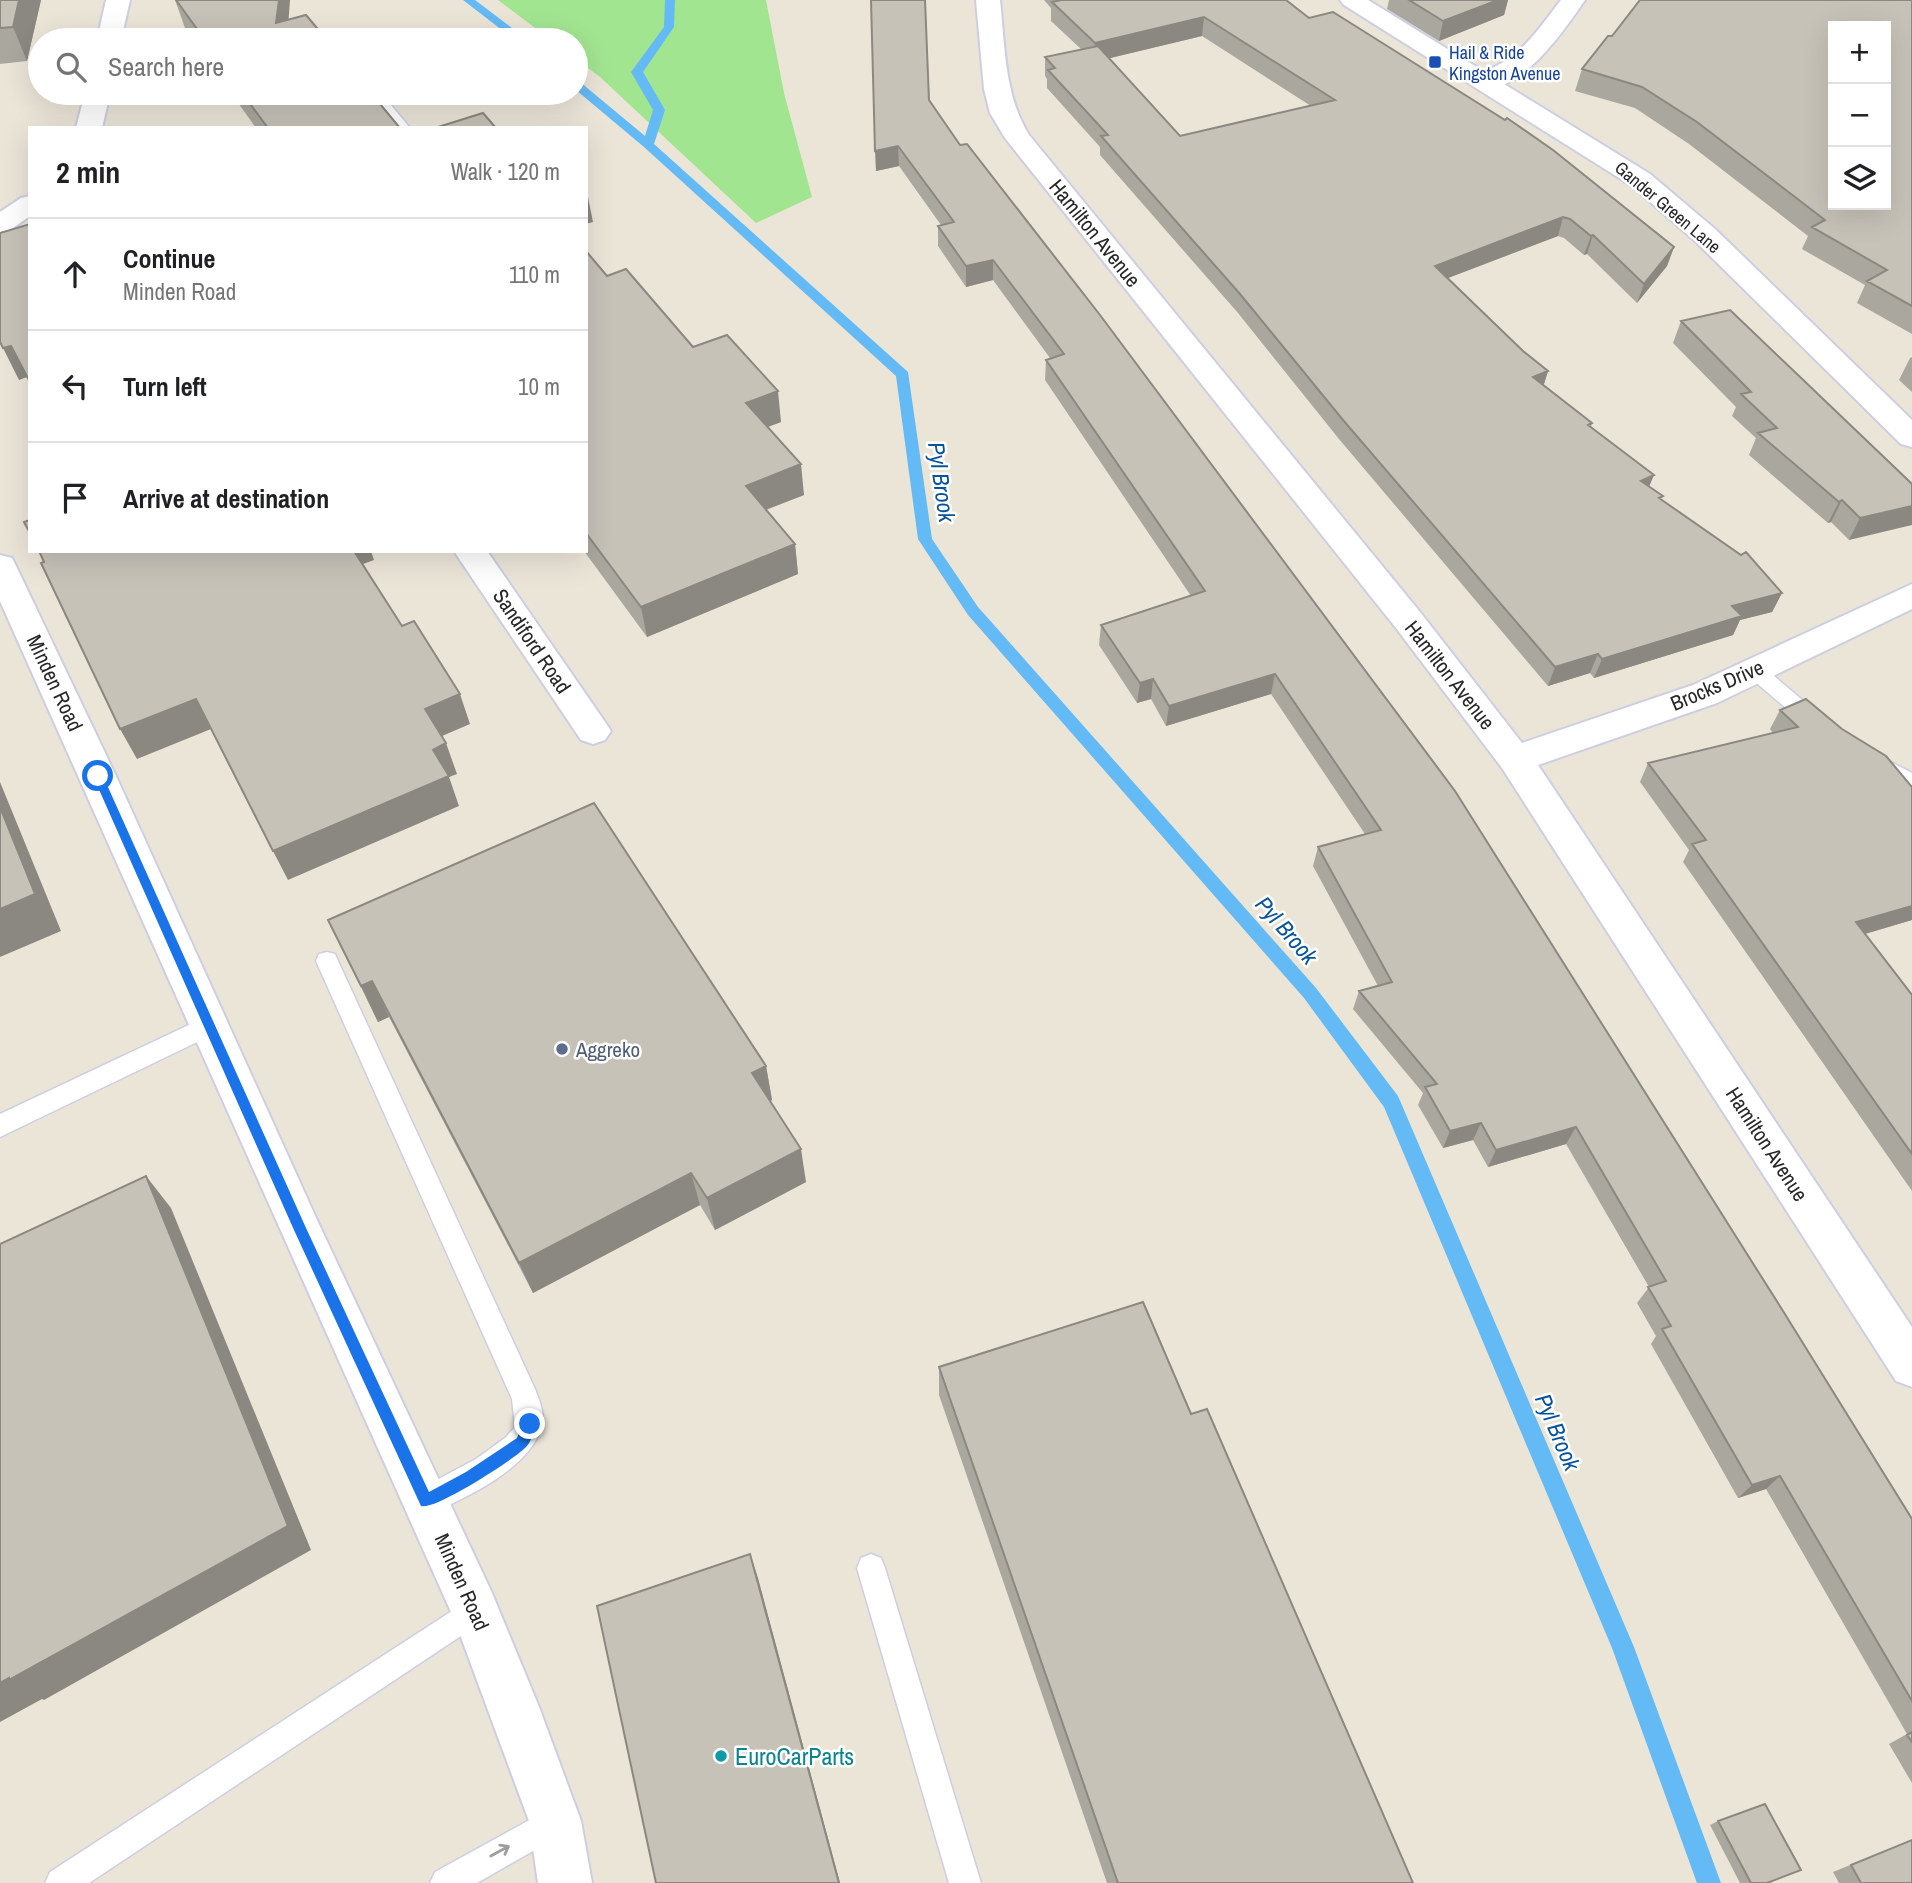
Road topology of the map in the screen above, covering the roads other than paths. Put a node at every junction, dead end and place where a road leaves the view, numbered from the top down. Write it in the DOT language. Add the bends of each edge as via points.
graph roads {
  1 [pos="118,0"];
  2 [pos="988,0"];
  3 [pos="1352,0"];
  4 [pos="1573,0"];
  5 [pos="112,28"];
  6 [pos="1486,82"];
  7 [pos="94,105"];
  8 [pos="383,105"];
  9 [pos="89,126"];
  10 [pos="401,126"];
  11 [pos="28,205"];
  12 [pos="0,224"];
  13 [pos="1912,437"];
  14 [pos="471,553"];
  15 [pos="0,566"];
  16 [pos="1912,595"];
  17 [pos="1754,670"];
  18 [pos="593,731"];
  19 [pos="1836,738"];
  20 [pos="1864,756"];
  21 [pos="1515,759"];
  22 [pos="1912,786"];
  23 [pos="327,961"];
  24 [pos="210,1026"];
  25 [pos="0,1126"];
  26 [pos="1912,1366"];
  27 [pos="426,1501"];
  28 [pos="871,1568"];
  29 [pos="475,1609"];
  30 [pos="555,1821"];
  31 [pos="61,1883"];
  32 [pos="446,1883"];
  33 [pos="565,1883"];
  34 [pos="965,1883"];
  1 -- 5 [label="street"];
  2 -- 21 [label="street, Hamilton Avenue" via="997,89 1003,113 1018,138"];
  3 -- 6 [label="street, Gander Green Lane"];
  4 -- 6 [label="street" via="1515,70"];
  6 -- 13 [label="street, Gander Green Lane" via="1641,180 1705,235"];
  7 -- 9 [label="street"];
  8 -- 10 [label="lane"];
  11 -- 12 [label="street"];
  14 -- 18 [label="street, Sandiford Road"];
  15 -- 24 [label="street, Minden Road"];
  16 -- 17 [label="street, Brocks Drive"];
  17 -- 19 [label="lane"];
  17 -- 21 [label="street, Brocks Drive" via="1705,694"];
  20 -- 22 [label="lane"];
  21 -- 26 [label="street, Hamilton Avenue"];
  23 -- 27 [label="lane" via="524,1398 530,1424 522,1443"];
  24 -- 25 [label="lane"];
  24 -- 27 [label="street, Minden Road"];
  27 -- 29 [label="street, Minden Road"];
  28 -- 34 [label="lane"];
  29 -- 30 [label="street, Minden Road"];
  29 -- 31 [label="lane"];
  32 -- 30 [label="lane, one-way"];
  30 -- 33 [label="street, Minden Road"];
}
